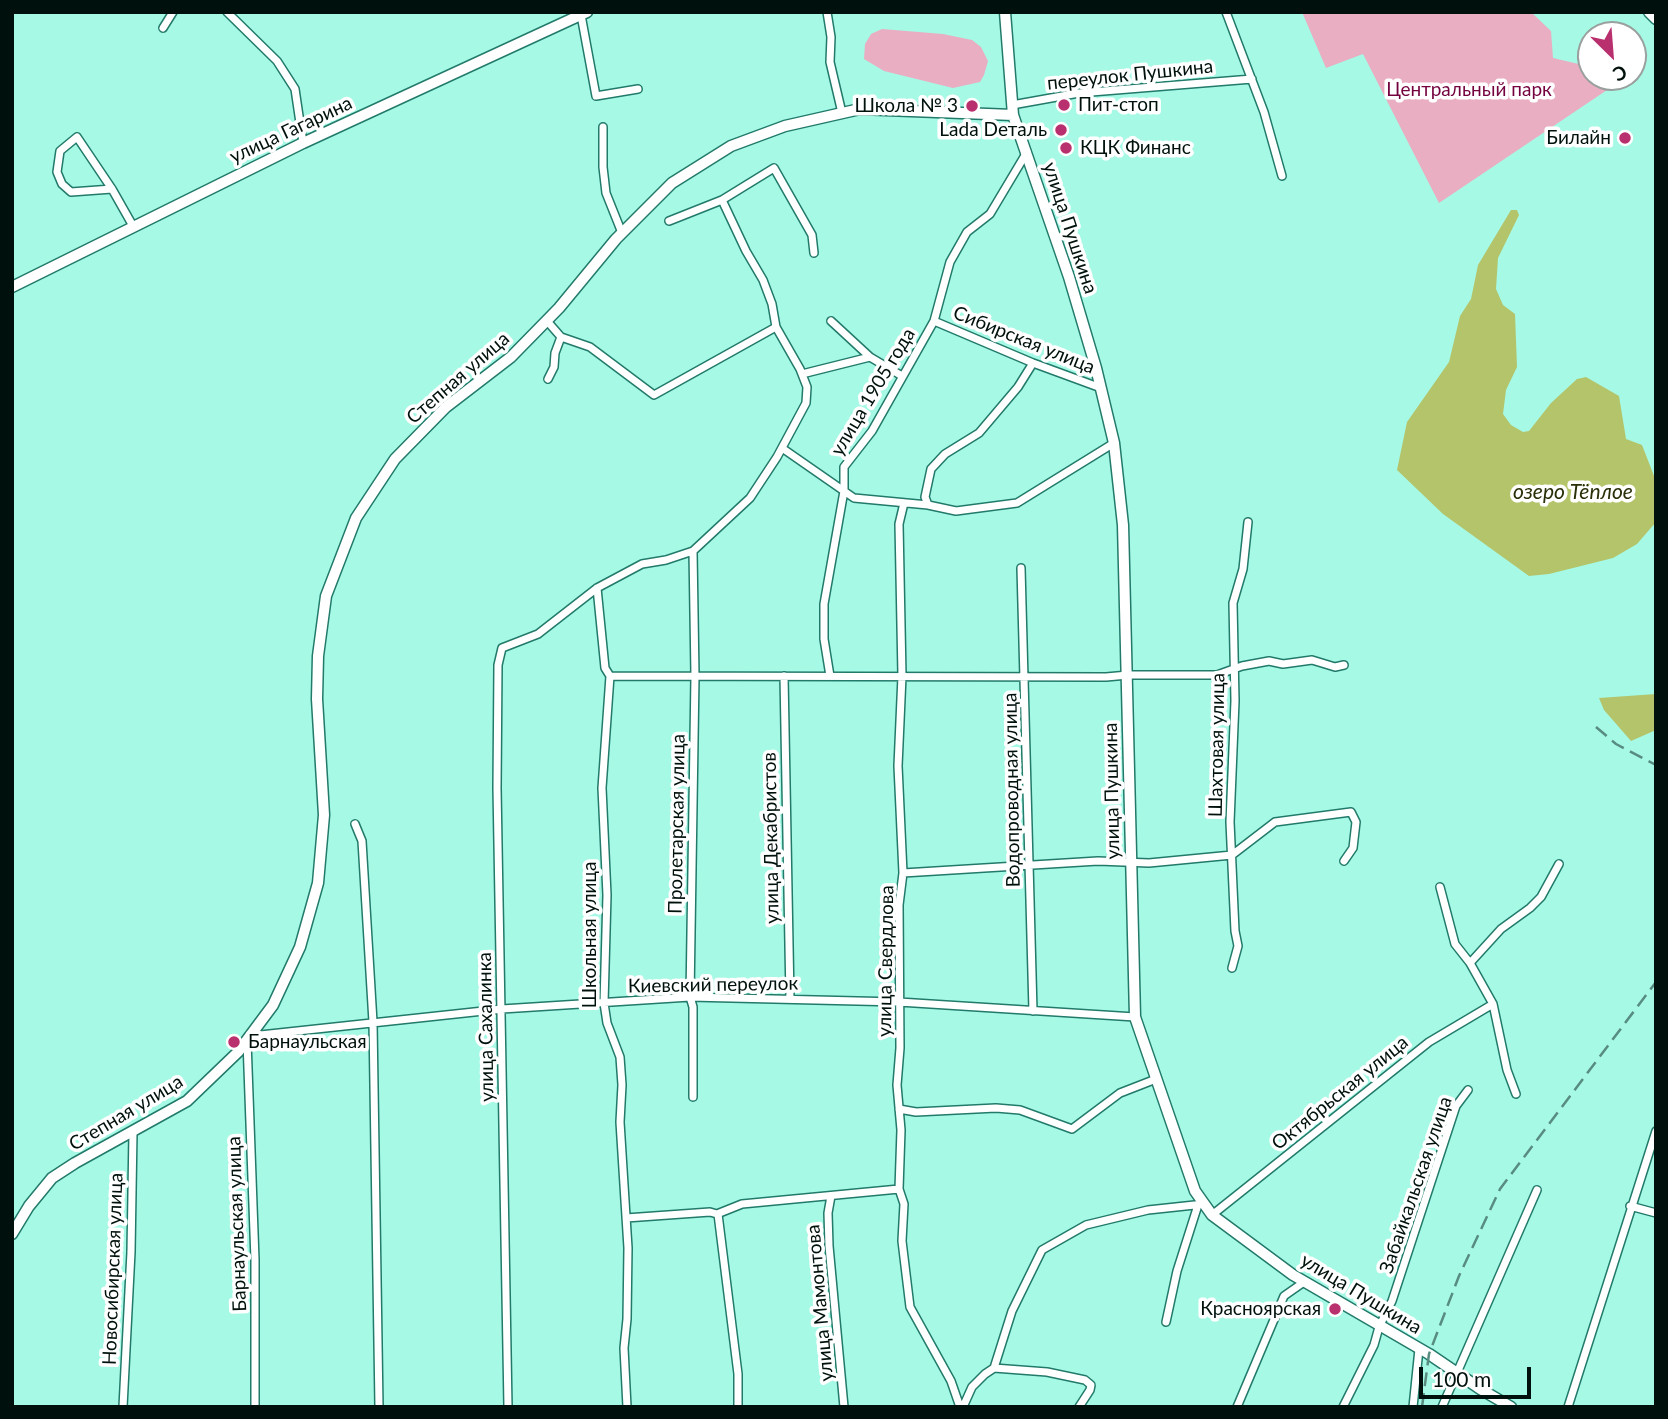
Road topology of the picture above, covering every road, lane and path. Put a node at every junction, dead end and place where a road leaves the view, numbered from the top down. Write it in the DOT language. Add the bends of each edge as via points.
graph roads {
  1 [pos="173,12"];
  2 [pos="227,12"];
  3 [pos="827,12"];
  4 [pos="1005,12"];
  5 [pos="1226,12"];
  6 [pos="1649,12"];
  7 [pos="584,14"];
  8 [pos="1656,19"];
  9 [pos="163,28"];
  10 [pos="1252,79"];
  11 [pos="638,89"];
  12 [pos="1013,110"];
  13 [pos="842,113"];
  14 [pos="603,127"];
  15 [pos="303,143"];
  16 [pos="1027,152"];
  17 [pos="1282,176"];
  18 [pos="112,189"];
  19 [pos="722,200"];
  20 [pos="669,221"];
  21 [pos="133,226"];
  22 [pos="622,233"];
  23 [pos="814,253"];
  24 [pos="12,287"];
  25 [pos="547,321"];
  26 [pos="831,321"];
  27 [pos="934,321"];
  28 [pos="776,327"];
  29 [pos="561,337"];
  30 [pos="870,357"];
  31 [pos="1032,363"];
  32 [pos="801,371"];
  33 [pos="902,376"];
  34 [pos="548,379"];
  35 [pos="1101,388"];
  36 [pos="1114,443"];
  37 [pos="782,448"];
  38 [pos="844,491"];
  39 [pos="904,503"];
  40 [pos="928,505"];
  41 [pos="1248,522"];
  42 [pos="693,551"];
  43 [pos="1021,568"];
  44 [pos="597,588"];
  45 [pos="1345,666"];
  46 [pos="1234,669"];
  47 [pos="1128,675"];
  48 [pos="610,676"];
  49 [pos="695,676"];
  50 [pos="784,676"];
  51 [pos="830,676"];
  52 [pos="902,676"];
  53 [pos="1025,676"];
  54 [pos="355,824"];
  55 [pos="1232,855"];
  56 [pos="1131,861"];
  57 [pos="1344,861"];
  58 [pos="1559,864"];
  59 [pos="1030,867"];
  60 [pos="903,873"];
  61 [pos="1440,887"];
  62 [pos="1470,963"];
  63 [pos="1232,968"];
  64 [pos="690,997"];
  65 [pos="790,999"];
  66 [pos="899,1002"];
  67 [pos="604,1003"];
  68 [pos="1493,1004"];
  69 [pos="502,1009"];
  70 [pos="1033,1011"];
  71 [pos="1135,1017"];
  72 [pos="373,1022"];
  73 [pos="249,1039"];
  74 [pos="1156,1079"];
  75 [pos="1468,1090"];
  76 [pos="1516,1094"];
  77 [pos="693,1097"];
  78 [pos="899,1109"];
  79 [pos="1656,1131"];
  80 [pos="133,1132"];
  81 [pos="899,1189"];
  82 [pos="1537,1190"];
  83 [pos="831,1196"];
  84 [pos="1201,1205"];
  85 [pos="1630,1206"];
  86 [pos="1656,1213"];
  87 [pos="718,1214"];
  88 [pos="1212,1215"];
  89 [pos="626,1218"];
  90 [pos="12,1234"];
  91 [pos="1304,1282"];
  92 [pos="1166,1322"];
  93 [pos="1379,1327"];
  94 [pos="1419,1349"];
  95 [pos="994,1368"];
  96 [pos="1457,1373"];
  97 [pos="123,1407"];
  98 [pos="255,1407"];
  99 [pos="379,1407"];
  100 [pos="508,1407"];
  101 [pos="627,1407"];
  102 [pos="738,1407"];
  103 [pos="844,1407"];
  104 [pos="961,1407"];
  105 [pos="1079,1407"];
  106 [pos="1237,1407"];
  107 [pos="1343,1407"];
  108 [pos="1413,1407"];
  109 [pos="1442,1407"];
  110 [pos="1511,1407"];
  111 [pos="1568,1407"];
  1 -- 9 [label="street"];
  2 -- 15 [label="street" via="277,61 295,89"];
  3 -- 13 [label="street" via="830,62"];
  4 -- 12 [label="street, улица Пушкина"];
  5 -- 10 [label="street"];
  6 -- 8 [label="street"];
  7 -- 11 [label="street" via="596,96"];
  7 -- 15 [label="street, улица Гагарина"];
  10 -- 12 [label="street, переулок Пушкина" via="1079,93"];
  10 -- 17 [label="street"];
  12 -- 13 [label="street, Степная улица" via="959,114 859,109"];
  12 -- 16 [label="street, улица Пушкина"];
  13 -- 22 [label="street, Степная улица" via="785,126 731,146 672,183"];
  14 -- 22 [label="street" via="606,193"];
  15 -- 21 [label="street, улица Гагарина"];
  16 -- 27 [label="street, улица 1905 года" via="1000,200 967,232 950,262"];
  16 -- 35 [label="street, улица Пушкина"];
  18 -- 18 [label="street" via="77,137 60,151 57,172 71,192"];
  18 -- 21 [label="street"];
  19 -- 20 [label="street"];
  19 -- 23 [label="street" via="774,168 812,235"];
  19 -- 28 [label="street" via="763,280"];
  21 -- 24 [label="street, улица Гагарина"];
  22 -- 25 [label="street, Степная улица"];
  25 -- 29 [label="street"];
  25 -- 73 [label="street, Степная улица" via="511,357 446,407 395,459 356,518 326,596 318,656 324,815 318,883 300,947 273,1005"];
  26 -- 30 [label="street"];
  27 -- 31 [label="street, Сибирская улица"];
  27 -- 33 [label="street, улица 1905 года"];
  28 -- 29 [label="street" via="654,394 590,347"];
  28 -- 32 [label="street"];
  29 -- 34 [label="street"];
  30 -- 32 [label="street"];
  30 -- 33 [label="street"];
  31 -- 35 [label="street, Сибирская улица"];
  31 -- 40 [label="street" via="979,433 945,454 931,469 925,497"];
  32 -- 37 [label="street" via="806,403"];
  33 -- 38 [label="street, улица 1905 года" via="872,431 844,467"];
  35 -- 36 [label="street, улица Пушкина"];
  36 -- 40 [label="street" via="1017,503 956,511"];
  36 -- 47 [label="street, улица Пушкина" via="1124,525"];
  37 -- 38 [label="street"];
  37 -- 42 [label="street" via="750,498"];
  38 -- 39 [label="street" via="853,498"];
  38 -- 51 [label="street, улица 1905 года" via="824,604"];
  39 -- 40 [label="street"];
  39 -- 52 [label="street, улица Свердлова" via="899,524"];
  41 -- 46 [label="street, Шахтовая улица" via="1243,569 1233,603"];
  42 -- 44 [label="street" via="642,564"];
  42 -- 49 [label="street, Пролетарская улица"];
  43 -- 53 [label="street, Водопроводная улица"];
  44 -- 48 [label="street, Школьная улица" via="605,668"];
  44 -- 69 [label="street, улица Сахалинка" via="538,634 502,648 498,665"];
  45 -- 46 [label="street" via="1312,660 1269,661"];
  46 -- 47 [label="street" via="1217,675"];
  46 -- 55 [label="street, Шахтовая улица"];
  47 -- 53 [label="street"];
  47 -- 56 [label="street, улица Пушкина"];
  48 -- 49 [label="street"];
  48 -- 67 [label="street, Школьная улица" via="602,788 607,895"];
  49 -- 50 [label="street"];
  49 -- 64 [label="street, Пролетарская улица"];
  50 -- 51 [label="street"];
  50 -- 65 [label="street, улица Декабристов"];
  51 -- 52 [label="street"];
  52 -- 53 [label="street"];
  52 -- 60 [label="street, улица Свердлова" via="898,766"];
  53 -- 59 [label="street, Водопроводная улица"];
  54 -- 72 [label="street" via="362,841"];
  55 -- 56 [label="street"];
  55 -- 57 [label="street" via="1275,822 1352,812 1356,822 1353,848"];
  55 -- 63 [label="street, Шахтовая улица" via="1238,946"];
  56 -- 59 [label="street"];
  56 -- 71 [label="street, улица Пушкина"];
  58 -- 62 [label="street" via="1541,897 1501,929"];
  59 -- 60 [label="street"];
  59 -- 70 [label="street, Водопроводная улица"];
  60 -- 66 [label="street, улица Свердлова"];
  61 -- 62 [label="street" via="1455,944"];
  62 -- 68 [label="street"];
  64 -- 65 [label="street, Киевский переулок"];
  64 -- 67 [label="street, Киевский переулок"];
  64 -- 77 [label="street, Пролетарская улица"];
  65 -- 66 [label="street, Киевский переулок"];
  66 -- 70 [label="street, Киевский переулок"];
  66 -- 78 [label="street, улица Свердлова"];
  67 -- 69 [label="street, Киевский переулок"];
  67 -- 89 [label="street, Школьная улица" via="620,1057"];
  68 -- 76 [label="street"];
  68 -- 88 [label="street, Октябрьская улица" via="1429,1042"];
  69 -- 72 [label="street, Киевский переулок"];
  69 -- 100 [label="street, улица Сахалинка"];
  70 -- 71 [label="street, Киевский переулок"];
  71 -- 74 [label="street, улица Пушкина"];
  72 -- 73 [label="street, Киевский переулок"];
  72 -- 99 [label="street"];
  73 -- 80 [label="street, Степная улица" via="187,1101"];
  73 -- 98 [label="street, Барнаульская улица"];
  74 -- 78 [label="street" via="1120,1093 1072,1129 1020,1110"];
  74 -- 84 [label="street, улица Пушкина"];
  75 -- 93 [label="street, Забайкальская улица" via="1456,1106 1392,1301"];
  78 -- 81 [label="street, улица Свердлова"];
  79 -- 85 [label="street"];
  80 -- 90 [label="street, Степная улица" via="52,1178"];
  80 -- 97 [label="street, Новосибирская улица"];
  81 -- 83 [label="street"];
  81 -- 104 [label="street, улица Свердлова" via="911,1307"];
  82 -- 96 [label="street"];
  83 -- 87 [label="street" via="742,1204"];
  83 -- 103 [label="street, улица Мамонтова" via="829,1245"];
  84 -- 88 [label="street, улица Пушкина"];
  84 -- 92 [label="street" via="1177,1271"];
  84 -- 95 [label="street" via="1148,1210 1086,1225 1042,1250 1012,1311"];
  85 -- 86 [label="street"];
  85 -- 111 [label="street"];
  87 -- 89 [label="street"];
  87 -- 102 [label="street"];
  88 -- 91 [label="street, улица Пушкина"];
  89 -- 101 [label="street, Школьная улица"];
  91 -- 93 [label="street, улица Пушкина"];
  91 -- 106 [label="street" via="1284,1296"];
  93 -- 94 [label="street, улица Пушкина"];
  93 -- 107 [label="street, Забайкальская улица"];
  94 -- 96 [label="street, улица Пушкина"];
  94 -- 108 [label="street"];
  95 -- 104 [label="street" via="972,1387"];
  95 -- 105 [label="street" via="1085,1380 1091,1385"];
  96 -- 109 [label="street"];
  96 -- 110 [label="street, улица Пушкина"];
}
